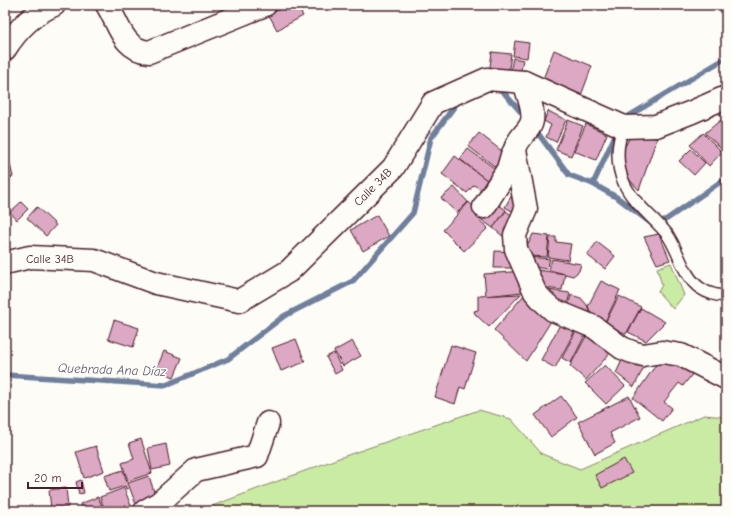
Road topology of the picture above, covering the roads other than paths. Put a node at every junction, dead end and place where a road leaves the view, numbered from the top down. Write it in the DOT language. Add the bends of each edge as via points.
graph roads {
  1 [pos="54,5"];
  2 [pos="107,5"];
  3 [pos="265,5"];
  4 [pos="5,50"];
  5 [pos="524,82"];
  6 [pos="726,97"];
  7 [pos="620,125"];
  8 [pos="515,150"];
  9 [pos="484,207"];
  10 [pos="5,263"];
  11 [pos="726,295"];
  12 [pos="726,378"];
  13 [pos="268,424"];
  14 [pos="145,511"];
  1 -- 4 [label="street" via="22,26"];
  2 -- 3 [label="street" via="126,41 137,50 149,52"];
  5 -- 7 [label="street, Calle 34B"];
  5 -- 8 [label="street" via="532,105 532,124 517,142"];
  5 -- 10 [label="street, Calle 34B" via="487,80 433,103 393,168 289,272 239,301 156,283 94,260 30,257"];
  6 -- 7 [label="street, Calle 34B" via="656,126"];
  7 -- 11 [label="lane" via="617,150 624,184 667,235 689,276 700,289 720,296"];
  8 -- 9 [label="street" via="508,169"];
  8 -- 12 [label="street" via="526,209 515,235 516,249 535,292 543,301 553,310 594,327 627,350 643,355 662,352 681,355"];
  13 -- 14 [label="street" via="257,456 196,470 160,504"];
}
